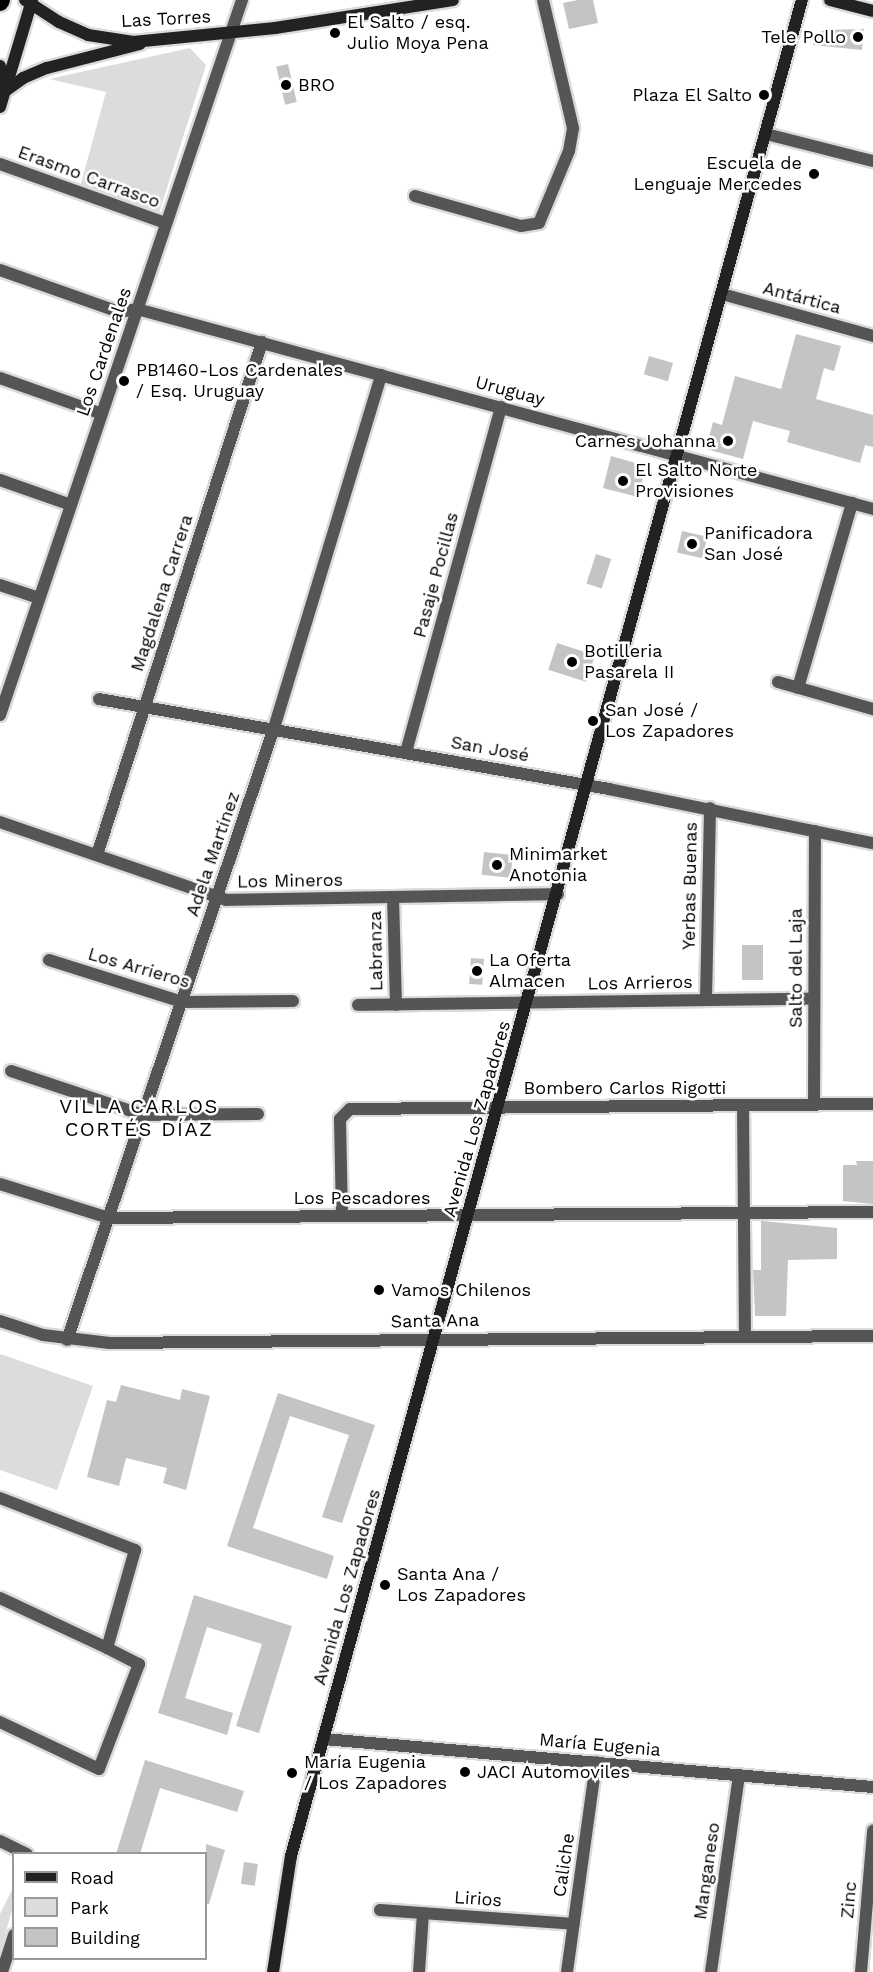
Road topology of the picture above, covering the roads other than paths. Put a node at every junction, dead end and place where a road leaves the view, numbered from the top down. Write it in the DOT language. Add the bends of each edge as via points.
graph roads {
  1 [pos="242,0"];
  2 [pos="453,0"];
  3 [pos="543,0"];
  4 [pos="802,0"];
  5 [pos="830,0"];
  6 [pos="29,2"];
  7 [pos="873,11"];
  8 [pos="231,33"];
  9 [pos="148,41"];
  10 [pos="0,66"];
  11 [pos="4,92"];
  12 [pos="0,107"];
  13 [pos="766,134"];
  14 [pos="873,162"];
  15 [pos="0,164"];
  16 [pos="415,196"];
  17 [pos="166,223"];
  18 [pos="0,270"];
  19 [pos="722,294"];
  20 [pos="137,309"];
  21 [pos="873,336"];
  22 [pos="262,342"];
  23 [pos="381,375"];
  24 [pos="0,378"];
  25 [pos="501,407"];
  26 [pos="102,414"];
  27 [pos="678,455"];
  28 [pos="0,480"];
  29 [pos="852,503"];
  30 [pos="71,505"];
  31 [pos="873,509"];
  32 [pos="0,585"];
  33 [pos="39,598"];
  34 [pos="778,682"];
  35 [pos="798,688"];
  36 [pos="99,699"];
  37 [pos="145,706"];
  38 [pos="1,708"];
  39 [pos="873,709"];
  40 [pos="274,728"];
  41 [pos="406,752"];
  42 [pos="588,785"];
  43 [pos="710,808"];
  44 [pos="0,822"];
  45 [pos="815,831"];
  46 [pos="873,843"];
  47 [pos="97,855"];
  48 [pos="558,894"];
  49 [pos="393,897"];
  50 [pos="217,898"];
  51 [pos="49,960"];
  52 [pos="814,999"];
  53 [pos="706,1000"];
  54 [pos="293,1001"];
  55 [pos="182,1002"];
  56 [pos="528,1003"];
  57 [pos="358,1005"];
  58 [pos="396,1005"];
  59 [pos="11,1071"];
  60 [pos="873,1104"];
  61 [pos="814,1105"];
  62 [pos="742,1106"];
  63 [pos="499,1107"];
  64 [pos="258,1114"];
  65 [pos="143,1115"];
  66 [pos="0,1184"];
  67 [pos="873,1212"];
  68 [pos="744,1213"];
  69 [pos="469,1215"];
  70 [pos="342,1216"];
  71 [pos="109,1218"];
  72 [pos="0,1321"];
  73 [pos="873,1336"];
  74 [pos="745,1337"];
  75 [pos="435,1339"];
  76 [pos="67,1340"];
  77 [pos="0,1498"];
  78 [pos="0,1598"];
  79 [pos="107,1648"];
  80 [pos="0,1722"];
  81 [pos="324,1739"];
  82 [pos="596,1762"];
  83 [pos="739,1775"];
  84 [pos="873,1787"];
  85 [pos="873,1831"];
  86 [pos="0,1841"];
  87 [pos="23,1852"];
  88 [pos="381,1910"];
  89 [pos="423,1913"];
  90 [pos="573,1924"];
  91 [pos="12,1941"];
  92 [pos="868,1943"];
  93 [pos="2,1972"];
  94 [pos="273,1972"];
  95 [pos="419,1972"];
  96 [pos="567,1972"];
  97 [pos="711,1972"];
  98 [pos="861,1972"];
  1 -- 8 [label="street, Los Cardenales"];
  2 -- 8 [label="main road, Las Torres"];
  3 -- 16 [label="street" via="573,128 569,151 538,223 521,226"];
  4 -- 13 [label="main road, Avenida Los Zapadores"];
  5 -- 7 [label="main road"];
  6 -- 9 [label="main road, Las Torres" via="88,34 118,41"];
  6 -- 11 [label="main road"];
  8 -- 9 [label="main road, Las Torres"];
  8 -- 17 [label="street, Los Cardenales"];
  9 -- 11 [label="main road" via="46,68"];
  10 -- 11 [label="main road"];
  11 -- 12 [label="main road"];
  13 -- 14 [label="street"];
  13 -- 19 [label="main road, Avenida Los Zapadores"];
  15 -- 17 [label="street, Erasmo Carrasco"];
  17 -- 20 [label="street, Los Cardenales"];
  18 -- 20 [label="street, Uruguay" via="119,312"];
  19 -- 21 [label="street, Antártica"];
  19 -- 27 [label="main road, Avenida Los Zapadores"];
  20 -- 22 [label="street, Uruguay"];
  20 -- 26 [label="street, Los Cardenales"];
  22 -- 23 [label="street, Uruguay"];
  22 -- 37 [label="street, Magdalena Carrera"];
  23 -- 25 [label="street, Uruguay"];
  23 -- 40 [label="street, Adela Martínez"];
  24 -- 26 [label="street"];
  25 -- 27 [label="street, Uruguay"];
  25 -- 41 [label="street, Pasaje Pocillas"];
  26 -- 30 [label="street, Los Cardenales"];
  27 -- 29 [label="street, Uruguay"];
  27 -- 42 [label="main road, Avenida Los Zapadores"];
  28 -- 30 [label="street"];
  29 -- 31 [label="street, Uruguay"];
  29 -- 35 [label="street"];
  30 -- 33 [label="street, Los Cardenales"];
  32 -- 33 [label="street"];
  33 -- 38 [label="street, Los Cardenales"];
  34 -- 35 [label="street"];
  35 -- 39 [label="street"];
  36 -- 37 [label="street, San José"];
  37 -- 40 [label="street, San José"];
  37 -- 47 [label="street, Magdalena Carrera"];
  40 -- 41 [label="street, San José"];
  40 -- 50 [label="street, Adela Martínez"];
  41 -- 42 [label="street, San José"];
  42 -- 43 [label="street, San José"];
  42 -- 48 [label="main road, Avenida Los Zapadores"];
  43 -- 45 [label="street, San José"];
  43 -- 53 [label="street, Yerbas Buenas"];
  44 -- 47 [label="street, Los Mineros"];
  45 -- 46 [label="street, San José"];
  45 -- 52 [label="street, Salto del Laja"];
  47 -- 50 [label="street, Los Mineros"];
  48 -- 49 [label="street, Los Mineros"];
  48 -- 56 [label="main road, Avenida Los Zapadores"];
  49 -- 50 [label="street, Los Mineros"];
  49 -- 58 [label="street, Labranza"];
  50 -- 55 [label="street, Adela Martínez"];
  51 -- 55 [label="street, Los Arrieros"];
  52 -- 53 [label="street, Los Arrieros"];
  52 -- 61 [label="street, Salto del Laja"];
  53 -- 56 [label="street, Los Arrieros"];
  54 -- 55 [label="street, Los Arrieros"];
  55 -- 65 [label="street, Adela Martínez"];
  56 -- 58 [label="street, Los Arrieros"];
  56 -- 63 [label="main road, Avenida Los Zapadores"];
  57 -- 58 [label="street, Los Arrieros"];
  59 -- 65 [label="street"];
  60 -- 61 [label="street, Bombero Carlos Rigotti"];
  61 -- 62 [label="street, Bombero Carlos Rigotti"];
  62 -- 63 [label="street, Bombero Carlos Rigotti"];
  62 -- 68 [label="street"];
  63 -- 69 [label="main road, Avenida Los Zapadores"];
  63 -- 70 [label="street, Bombero Carlos Rigotti" via="343,1112"];
  64 -- 65 [label="street"];
  65 -- 71 [label="street, Adela Martínez"];
  66 -- 71 [label="street, Los Pescadores"];
  67 -- 68 [label="street, Los Pescadores"];
  68 -- 69 [label="street, Los Pescadores"];
  68 -- 74 [label="street"];
  69 -- 70 [label="street, Los Pescadores"];
  69 -- 75 [label="main road, Avenida Los Zapadores"];
  70 -- 71 [label="street, Los Pescadores"];
  71 -- 76 [label="street, Adela Martínez"];
  72 -- 76 [label="street, Santa Ana"];
  73 -- 74 [label="street, Santa Ana"];
  74 -- 75 [label="street, Santa Ana"];
  75 -- 76 [label="street, Santa Ana" via="110,1344"];
  75 -- 81 [label="main road, Avenida Los Zapadores"];
  77 -- 79 [label="street" via="135,1550"];
  78 -- 79 [label="street"];
  79 -- 80 [label="street" via="139,1664 99,1769"];
  81 -- 82 [label="street, María Eugenia"];
  81 -- 94 [label="main road, Avenida Los Zapadores" via="286,1876"];
  82 -- 83 [label="street, María Eugenia"];
  82 -- 90 [label="street, Caliche"];
  83 -- 84 [label="street, María Eugenia"];
  83 -- 97 [label="street, Manganeso"];
  85 -- 92 [label="street, Zinc"];
  86 -- 87 [label="street"];
  88 -- 89 [label="street, Lirios"];
  89 -- 90 [label="street, Lirios"];
  89 -- 95 [label="street"];
  90 -- 96 [label="street, Caliche"];
  91 -- 93 [label="street"];
  92 -- 98 [label="street, Zinc"];
}
